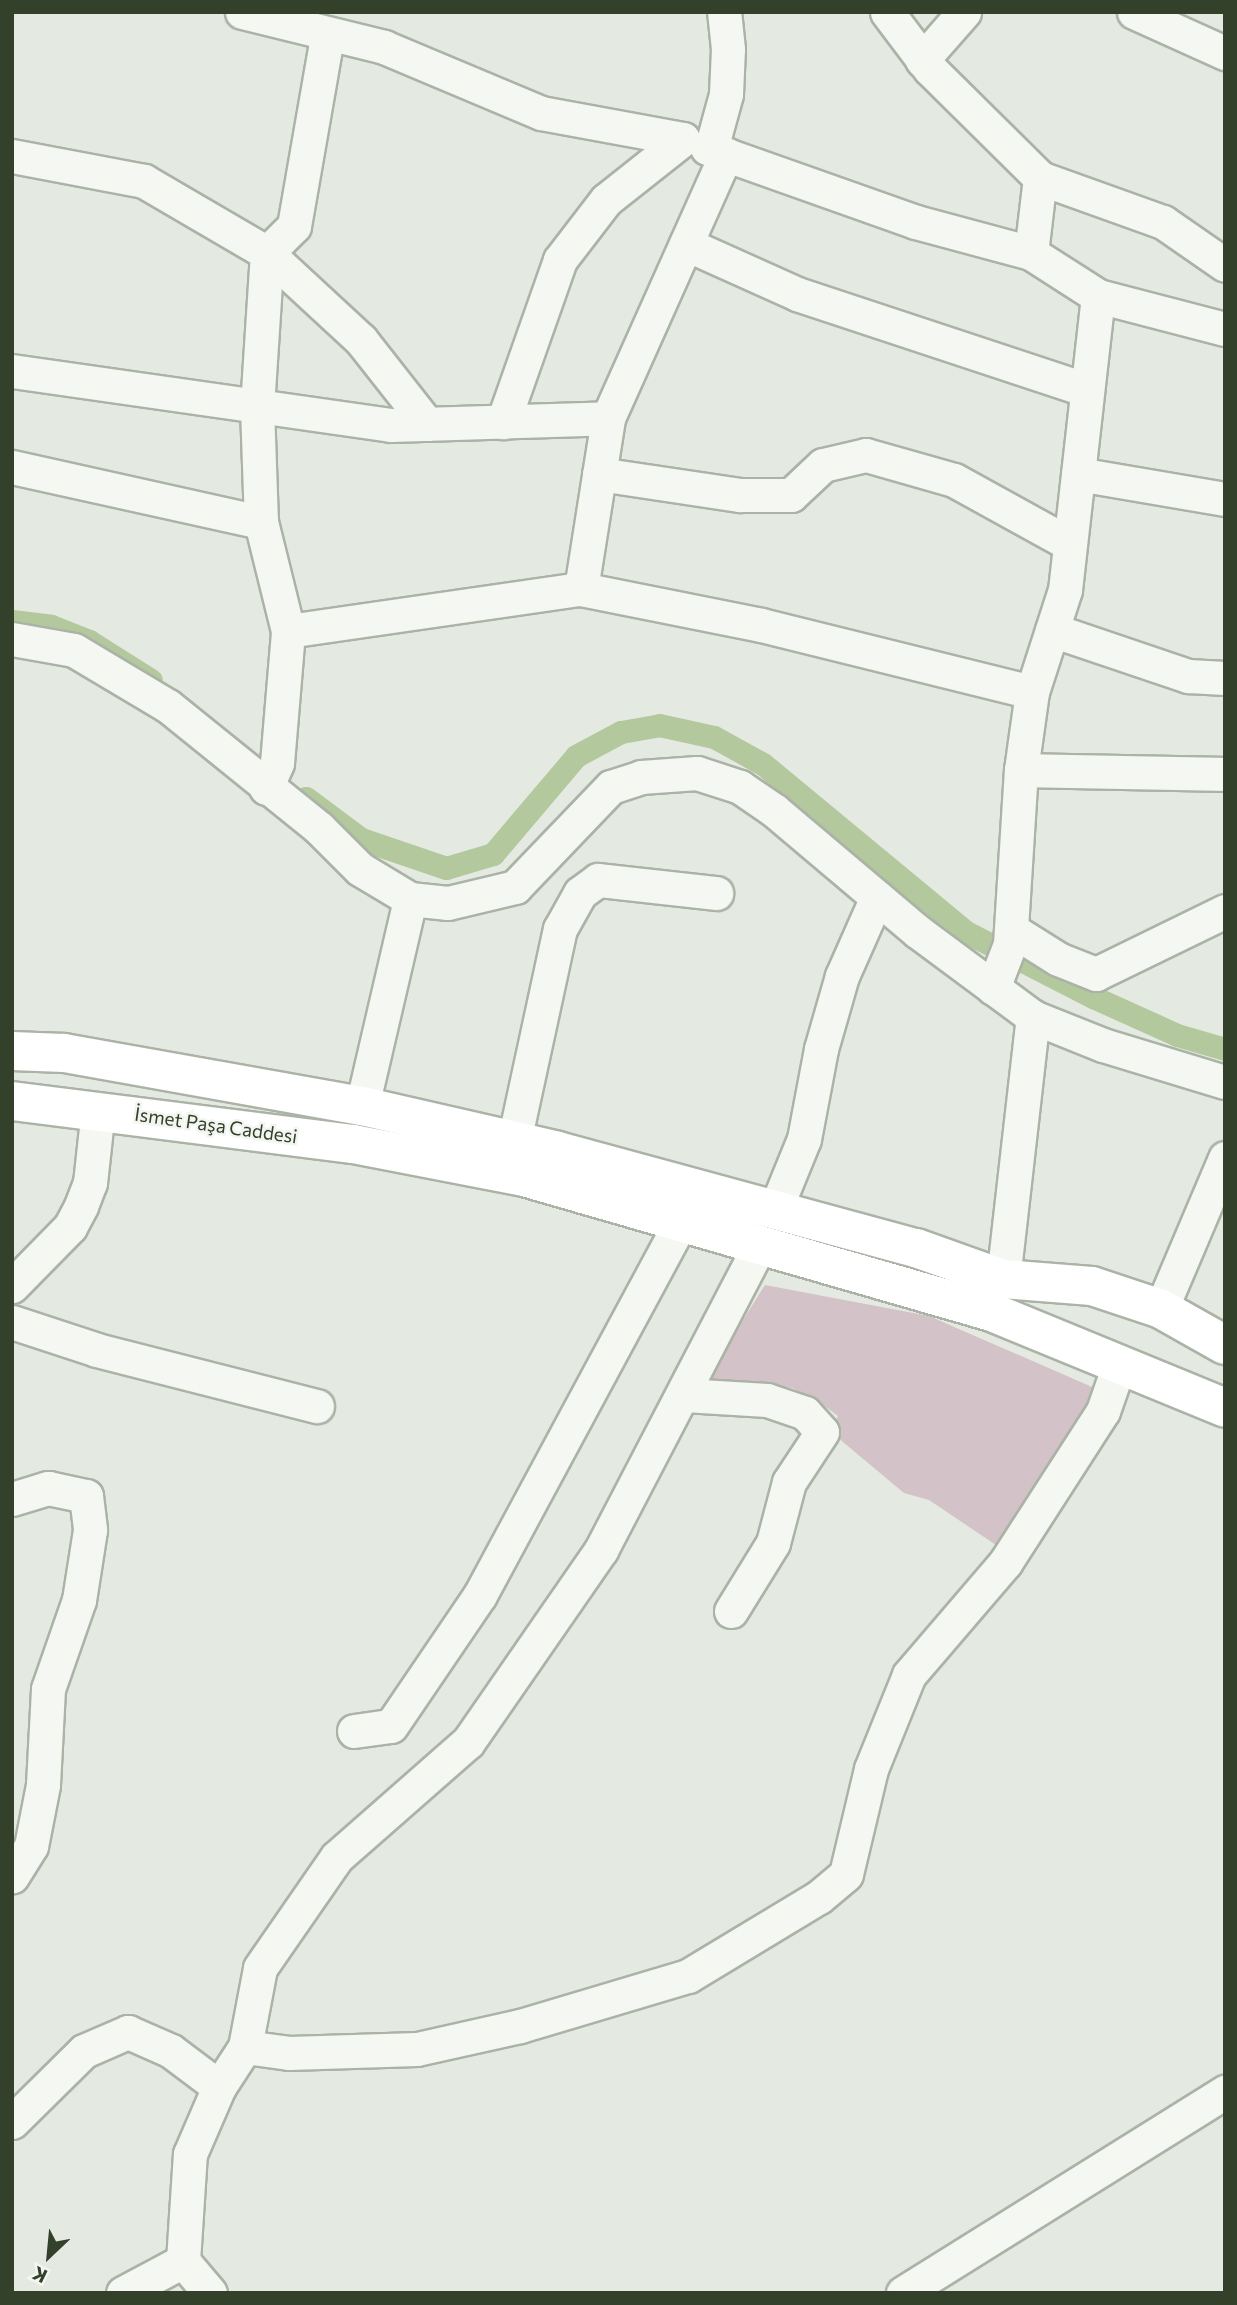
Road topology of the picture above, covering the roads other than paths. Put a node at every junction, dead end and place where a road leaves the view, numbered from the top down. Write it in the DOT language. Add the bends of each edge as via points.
graph roads {
  1 [pos="242,12"];
  2 [pos="724,12"];
  3 [pos="887,12"];
  4 [pos="964,12"];
  5 [pos="1134,12"];
  6 [pos="327,36"];
  7 [pos="1225,53"];
  8 [pos="922,60"];
  9 [pos="707,148"];
  10 [pos="12,156"];
  11 [pos="1040,178"];
  12 [pos="686,244"];
  13 [pos="267,253"];
  14 [pos="1031,253"];
  15 [pos="1225,265"];
  16 [pos="1098,296"];
  17 [pos="1225,328"];
  18 [pos="12,371"];
  19 [pos="1087,390"];
  20 [pos="257,407"];
  21 [pos="608,418"];
  22 [pos="503,422"];
  23 [pos="427,424"];
  24 [pos="12,467"];
  25 [pos="599,474"];
  26 [pos="1078,474"];
  27 [pos="1225,499"];
  28 [pos="261,522"];
  29 [pos="1070,544"];
  30 [pos="581,589"];
  31 [pos="1052,630"];
  32 [pos="288,631"];
  33 [pos="12,639"];
  34 [pos="1225,678"];
  35 [pos="1032,692"];
  36 [pos="1021,770"];
  37 [pos="1225,775"];
  38 [pos="271,777"];
  39 [pos="716,893"];
  40 [pos="877,897"];
  41 [pos="410,898"];
  42 [pos="1225,911"];
  43 [pos="1004,958"];
  44 [pos="1033,1017"];
  45 [pos="12,1051"];
  46 [pos="1225,1082"];
  47 [pos="12,1101"];
  48 [pos="362,1106"];
  49 [pos="97,1109"];
  50 [pos="514,1141"];
  51 [pos="1225,1158"];
  52 [pos="775,1210"];
  53 [pos="681,1222"];
  54 [pos="760,1245"];
  55 [pos="1003,1279"];
  56 [pos="12,1286"];
  57 [pos="1161,1309"];
  58 [pos="12,1322"];
  59 [pos="1220,1342"];
  60 [pos="1119,1364"];
  61 [pos="684,1395"];
  62 [pos="1211,1403"];
  63 [pos="317,1406"];
  64 [pos="12,1499"];
  65 [pos="731,1611"];
  66 [pos="354,1731"];
  67 [pos="12,1877"];
  68 [pos="245,2047"];
  69 [pos="219,2087"];
  70 [pos="1225,2092"];
  71 [pos="12,2122"];
  72 [pos="183,2261"];
  73 [pos="123,2293"];
  74 [pos="211,2293"];
  75 [pos="903,2293"];
  1 -- 6 [label="street"];
  2 -- 9 [label="street" via="729,49 726,94"];
  3 -- 8 [label="street"];
  4 -- 8 [label="street"];
  5 -- 7 [label="street"];
  6 -- 9 [label="street" via="384,47 541,113"];
  6 -- 13 [label="street" via="294,226"];
  8 -- 11 [label="street"];
  9 -- 12 [label="street"];
  9 -- 14 [label="street" via="916,222"];
  9 -- 22 [label="street" via="606,200 560,260"];
  10 -- 13 [label="street" via="144,181"];
  11 -- 14 [label="street"];
  11 -- 15 [label="street" via="1163,222"];
  12 -- 19 [label="street" via="797,294"];
  12 -- 21 [label="street"];
  13 -- 20 [label="street"];
  13 -- 23 [label="street" via="361,340"];
  14 -- 16 [label="street"];
  16 -- 17 [label="street"];
  16 -- 19 [label="street"];
  18 -- 20 [label="street"];
  19 -- 26 [label="street"];
  20 -- 23 [label="street" via="391,425"];
  20 -- 28 [label="street"];
  21 -- 22 [label="street"];
  21 -- 25 [label="street"];
  22 -- 23 [label="street"];
  24 -- 28 [label="street"];
  25 -- 29 [label="street" via="740,495 791,495 823,465 866,455 954,480"];
  25 -- 30 [label="street"];
  26 -- 27 [label="street"];
  26 -- 29 [label="street"];
  28 -- 32 [label="street"];
  29 -- 31 [label="street" via="1065,590"];
  30 -- 32 [label="street"];
  30 -- 35 [label="street" via="761,625"];
  31 -- 34 [label="street" via="1188,676"];
  31 -- 35 [label="street"];
  32 -- 38 [label="street"];
  33 -- 38 [label="street" via="74,650 105,665"];
  35 -- 36 [label="street"];
  36 -- 37 [label="street"];
  36 -- 43 [label="street"];
  38 -- 41 [label="street" via="360,869"];
  39 -- 50 [label="street" via="598,880 580,893 560,929"];
  40 -- 41 [label="street" via="767,805 740,787 697,773 641,777 611,787 515,887 448,903"];
  40 -- 43 [label="street"];
  40 -- 52 [label="street" via="842,976 821,1049 804,1139"];
  41 -- 48 [label="street"];
  42 -- 43 [label="street" via="1096,974 1058,959"];
  43 -- 44 [label="street"];
  44 -- 46 [label="street" via="1103,1045"];
  44 -- 55 [label="street"];
  45 -- 48 [label="main road" via="64,1053"];
  47 -- 49 [label="main road, İsmet Paşa Caddesi"];
  48 -- 50 [label="main road"];
  49 -- 53 [label="main road, İsmet Paşa Caddesi" via="420,1154 524,1177"];
  49 -- 56 [label="street" via="90,1183 81,1206 70,1227"];
  50 -- 52 [label="main road"];
  51 -- 57 [label="street"];
  52 -- 55 [label="main road" via="916,1248"];
  53 -- 54 [label="main road, İsmet Paşa Caddesi"];
  53 -- 66 [label="street" via="480,1595 391,1726"];
  54 -- 60 [label="main road, İsmet Paşa Caddesi" via="989,1311"];
  54 -- 61 [label="street"];
  55 -- 57 [label="main road" via="1092,1286"];
  57 -- 59 [label="main road"];
  58 -- 63 [label="street" via="97,1350"];
  59 -- 62 [label="main road"];
  60 -- 62 [label="main road, İsmet Paşa Caddesi"];
  60 -- 68 [label="street" via="1103,1411 1005,1563 909,1675 871,1769 846,1874 819,1897 688,1976 520,2026 418,2049 289,2053"];
  61 -- 65 [label="street" via="767,1400 805,1413 822,1432 789,1482 773,1543"];
  61 -- 68 [label="street" via="601,1550 468,1742 337,1857 260,1968"];
  64 -- 67 [label="street" via="48,1488 86,1496 90,1530 79,1600 48,1689 43,1785 31,1846"];
  68 -- 69 [label="street"];
  69 -- 71 [label="street" via="172,2051 128,2032 84,2051"];
  69 -- 72 [label="street" via="190,2154"];
  70 -- 75 [label="street"];
  72 -- 73 [label="street"];
  72 -- 74 [label="street"];
}
